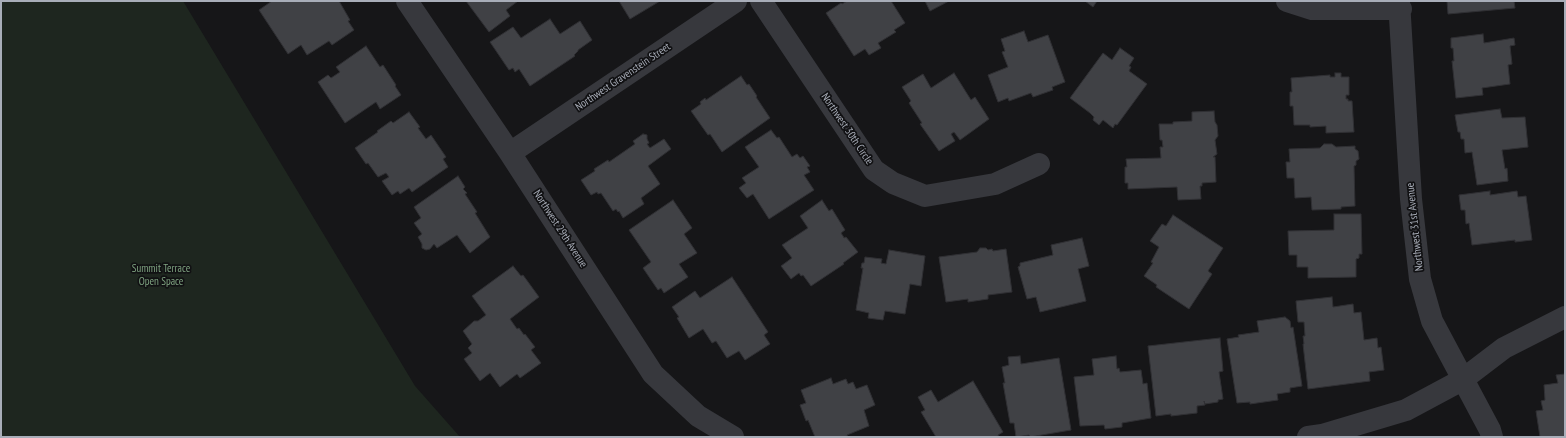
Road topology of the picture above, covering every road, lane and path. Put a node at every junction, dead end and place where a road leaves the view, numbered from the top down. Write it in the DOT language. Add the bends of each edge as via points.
graph roads {
  1 [pos="407,1"];
  2 [pos="736,1"];
  3 [pos="761,1"];
  4 [pos="1287,1"];
  5 [pos="1400,5"];
  6 [pos="510,153"];
  7 [pos="1039,164"];
  8 [pos="1565,317"];
  9 [pos="1462,380"];
  10 [pos="733,437"];
  11 [pos="1308,437"];
  12 [pos="1492,437"];
  1 -- 6 [label="street, Northwest 29th Avenue"];
  2 -- 6 [label="street, Northwest Gravenstein Street"];
  3 -- 7 [label="street, Northwest 30th Circle" via="874,170 893,183 925,196 995,184"];
  4 -- 5 [label="street" via="1312,9"];
  5 -- 9 [label="street, Northwest 31st Avenue" via="1411,199 1420,278 1432,321"];
  6 -- 10 [label="street, Northwest 29th Avenue" via="653,374 698,416"];
  8 -- 9 [label="street" via="1504,348"];
  9 -- 11 [label="street" via="1406,410"];
  9 -- 12 [label="street, Northwest 31st Avenue"];
}
